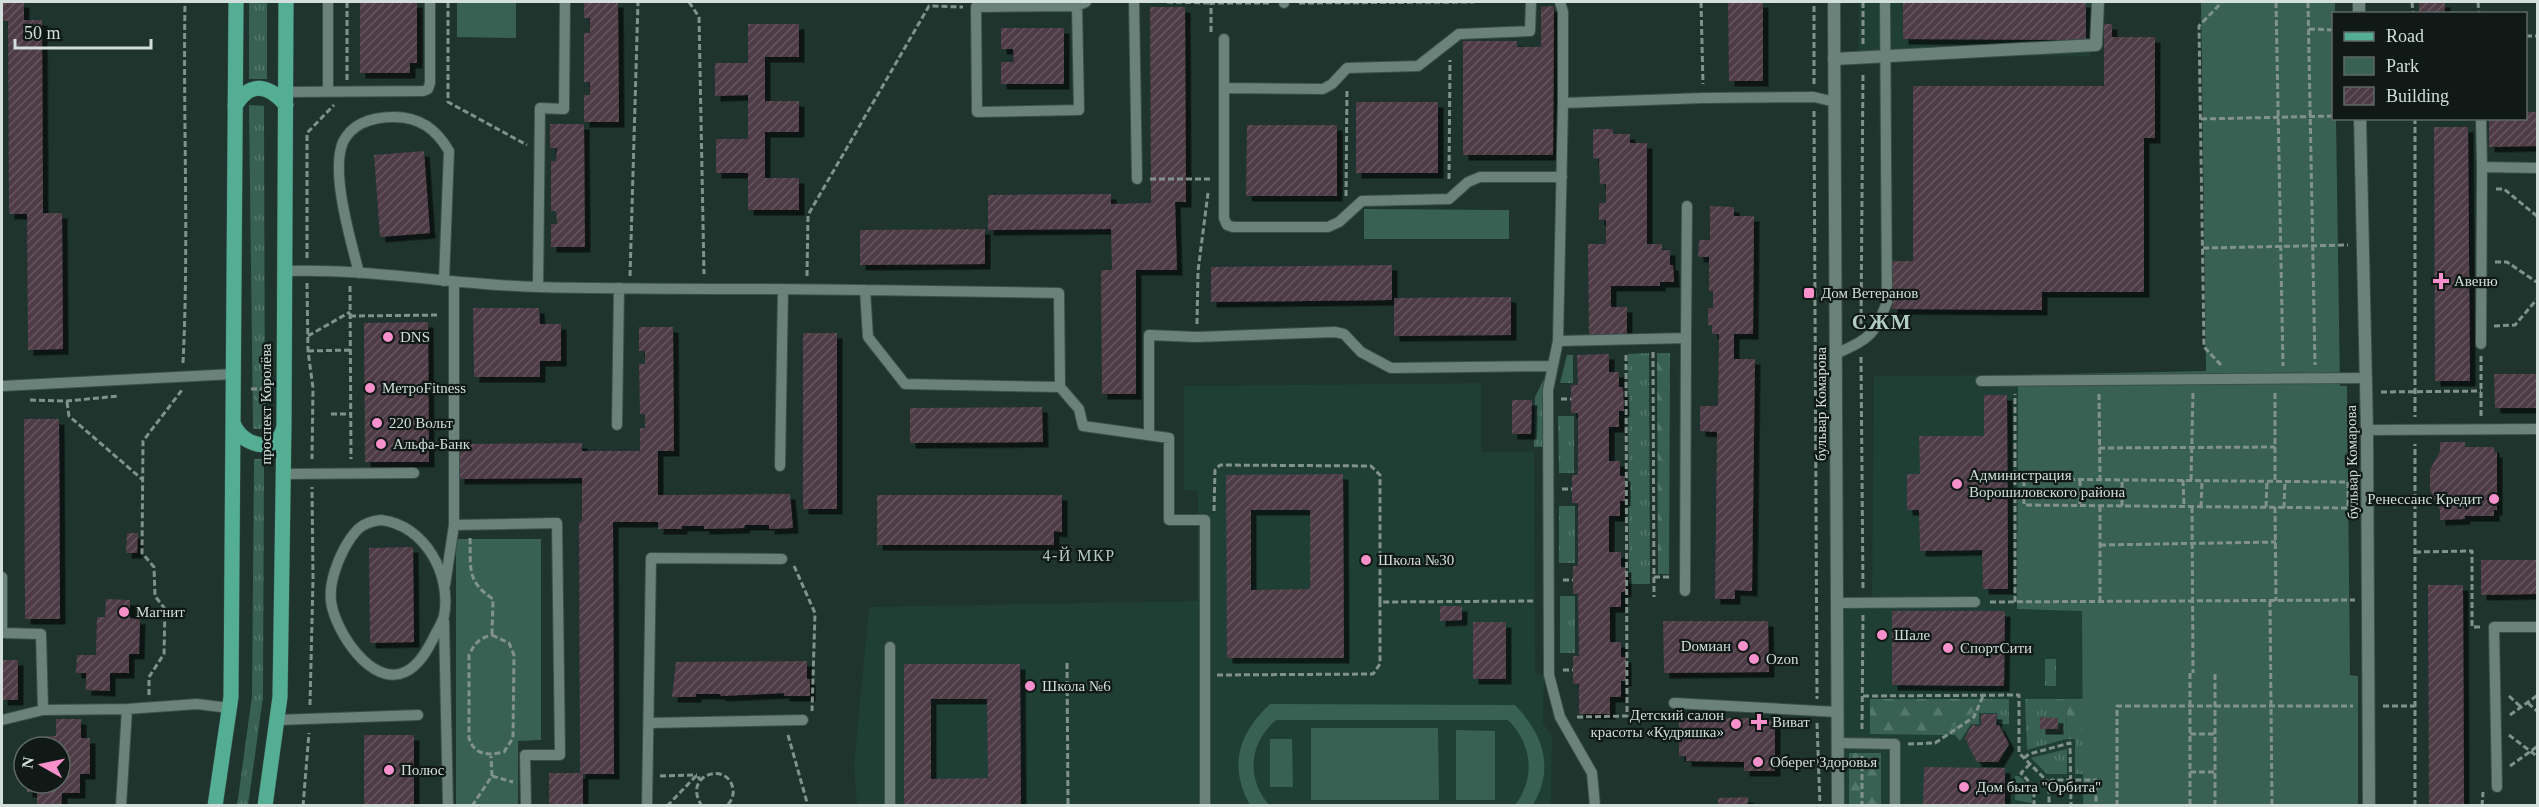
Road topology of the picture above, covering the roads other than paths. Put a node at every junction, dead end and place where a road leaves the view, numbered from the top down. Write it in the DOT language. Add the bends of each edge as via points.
graph roads {
  1 [pos="236,2"];
  2 [pos="286,2"];
  3 [pos="328,2"];
  4 [pos="430,2"];
  5 [pos="565,2"];
  6 [pos="1134,2"];
  7 [pos="1532,2"];
  8 [pos="1560,2"];
  9 [pos="1834,2"];
  10 [pos="1885,2"];
  11 [pos="2098,2"];
  12 [pos="1082,4"];
  13 [pos="1224,39"];
  14 [pos="1886,57"];
  15 [pos="1834,59"];
  16 [pos="1224,88"];
  17 [pos="328,92"];
  18 [pos="286,98"];
  19 [pos="1835,102"];
  20 [pos="1563,103"];
  21 [pos="236,106"];
  22 [pos="2360,120"];
  23 [pos="2481,120"];
  24 [pos="2482,167"];
  25 [pos="2538,168"];
  26 [pos="1562,177"];
  27 [pos="1137,179"];
  28 [pos="1687,206"];
  29 [pos="285,271"];
  30 [pos="354,273"];
  31 [pos="449,282"];
  32 [pos="537,287"];
  33 [pos="624,288"];
  34 [pos="783,289"];
  35 [pos="865,290"];
  36 [pos="1686,338"];
  37 [pos="1558,341"];
  38 [pos="2481,344"];
  39 [pos="1836,354"];
  40 [pos="1553,366"];
  41 [pos="234,374"];
  42 [pos="2365,378"];
  43 [pos="1981,381"];
  44 [pos="2,386"];
  45 [pos="1060,387"];
  46 [pos="284,424"];
  47 [pos="234,425"];
  48 [pos="617,425"];
  49 [pos="2538,429"];
  50 [pos="2367,430"];
  51 [pos="1149,434"];
  52 [pos="780,466"];
  53 [pos="414,473"];
  54 [pos="283,474"];
  55 [pos="454,525"];
  56 [pos="782,559"];
  57 [pos="2,577"];
  58 [pos="445,591"];
  59 [pos="1685,591"];
  60 [pos="1975,602"];
  61 [pos="1837,603"];
  62 [pos="444,618"];
  63 [pos="2538,627"];
  64 [pos="890,647"];
  65 [pos="1674,703"];
  66 [pos="229,708"];
  67 [pos="43,710"];
  68 [pos="127,710"];
  69 [pos="1837,712"];
  70 [pos="418,715"];
  71 [pos="2,720"];
  72 [pos="277,720"];
  73 [pos="803,720"];
  74 [pos="648,723"];
  75 [pos="1838,743"];
  76 [pos="2497,782"];
  77 [pos="121,806"];
  78 [pos="216,806"];
  79 [pos="265,806"];
  80 [pos="448,806"];
  81 [pos="526,806"];
  82 [pos="647,806"];
  83 [pos="890,806"];
  84 [pos="1205,806"];
  85 [pos="1595,806"];
  86 [pos="1838,806"];
  87 [pos="1895,806"];
  88 [pos="2369,806"];
  1 -- 21 [label="main road"];
  2 -- 18 [label="main road, проспект Королёва"];
  3 -- 17 [label="lane"];
  4 -- 17 [label="lane" via="428,89"];
  5 -- 32 [label="lane" via="564,109 540,108"];
  6 -- 27 [label="lane"];
  7 -- 16 [label="lane" via="1530,31 1459,34 1418,66 1347,68 1323,88"];
  8 -- 20 [label="lane"];
  9 -- 15 [label="street, бульвар Комарова"];
  10 -- 14 [label="lane"];
  11 -- 14 [label="street" via="2096,45"];
  12 -- 12 [label="lane" via="1079,110 977,112 976,7"];
  13 -- 16 [label="lane"];
  14 -- 15 [label="street"];
  14 -- 39 [label="lane" via="1887,302 1878,328"];
  15 -- 19 [label="street, бульвар Комарова"];
  16 -- 26 [label="lane" via="1224,218 1233,227 1328,227 1368,200 1449,199 1480,177"];
  17 -- 18 [label="lane"];
  18 -- 21 [label="main road" via="264,89 249,89"];
  18 -- 29 [label="main road, проспект Королёва"];
  19 -- 20 [label="lane" via="1814,97"];
  19 -- 39 [label="street, бульвар Комарова"];
  20 -- 26 [label="lane" via="1558,145"];
  21 -- 41 [label="main road"];
  22 -- 42 [label="street, бульвар Комарова"];
  23 -- 24 [label="lane"];
  24 -- 25 [label="lane"];
  24 -- 38 [label="lane"];
  26 -- 37 [label="lane"];
  28 -- 36 [label="lane"];
  29 -- 30 [label="lane"];
  29 -- 46 [label="main road, проспект Королёва"];
  30 -- 31 [label="lane"];
  30 -- 31 [label="lane" via="339,172 343,142 356,127 376,117 408,117 440,136 448,152"];
  31 -- 32 [label="lane"];
  31 -- 55 [label="lane" via="454,315"];
  32 -- 33 [label="lane"];
  33 -- 34 [label="lane"];
  33 -- 48 [label="lane"];
  34 -- 35 [label="lane"];
  34 -- 52 [label="lane"];
  35 -- 45 [label="lane" via="868,337 905,384"];
  35 -- 45 [label="lane" via="1059,293"];
  36 -- 37 [label="lane"];
  36 -- 59 [label="lane"];
  37 -- 40 [label="lane"];
  39 -- 61 [label="street, бульвар Комарова"];
  40 -- 51 [label="lane" via="1391,368 1361,352 1344,334 1335,332 1149,335"];
  40 -- 85 [label="lane" via="1548,390 1549,675 1560,717 1592,773"];
  41 -- 44 [label="lane"];
  41 -- 47 [label="main road"];
  42 -- 43 [label="lane"];
  42 -- 50 [label="street, бульвар Комарова"];
  45 -- 51 [label="lane" via="1079,409 1083,426"];
  46 -- 47 [label="main road" via="280,437 268,444 244,440"];
  46 -- 54 [label="main road, проспект Королёва"];
  47 -- 66 [label="main road"];
  49 -- 50 [label="lane"];
  50 -- 88 [label="street, бульвар Комарова"];
  51 -- 84 [label="lane" via="1169,438 1169,520 1205,520"];
  53 -- 54 [label="lane"];
  54 -- 72 [label="main road, проспект Королёва"];
  55 -- 58 [label="lane"];
  55 -- 81 [label="lane" via="557,523 560,755 525,755"];
  56 -- 74 [label="lane" via="651,558"];
  57 -- 67 [label="lane" via="2,633 41,634"];
  58 -- 62 [label="lane"];
  58 -- 62 [label="lane" via="435,559 414,533 394,521 366,521 350,538 334,568 331,601 340,633 361,659 390,674 405,672 426,654"];
  60 -- 61 [label="lane"];
  61 -- 69 [label="street, бульвар Комарова"];
  62 -- 80 [label="lane"];
  63 -- 76 [label="lane" via="2494,627"];
  64 -- 83 [label="lane"];
  65 -- 69 [label="lane"];
  66 -- 68 [label="lane" via="197,704"];
  66 -- 78 [label="main road"];
  67 -- 68 [label="lane"];
  67 -- 71 [label="lane"];
  68 -- 77 [label="lane"];
  69 -- 75 [label="street, бульвар Комарова"];
  70 -- 72 [label="lane"];
  72 -- 79 [label="main road, проспект Королёва"];
  73 -- 74 [label="lane"];
  74 -- 82 [label="lane"];
  75 -- 86 [label="street, бульвар Комарова"];
  75 -- 87 [label="lane" via="1895,744"];
}
